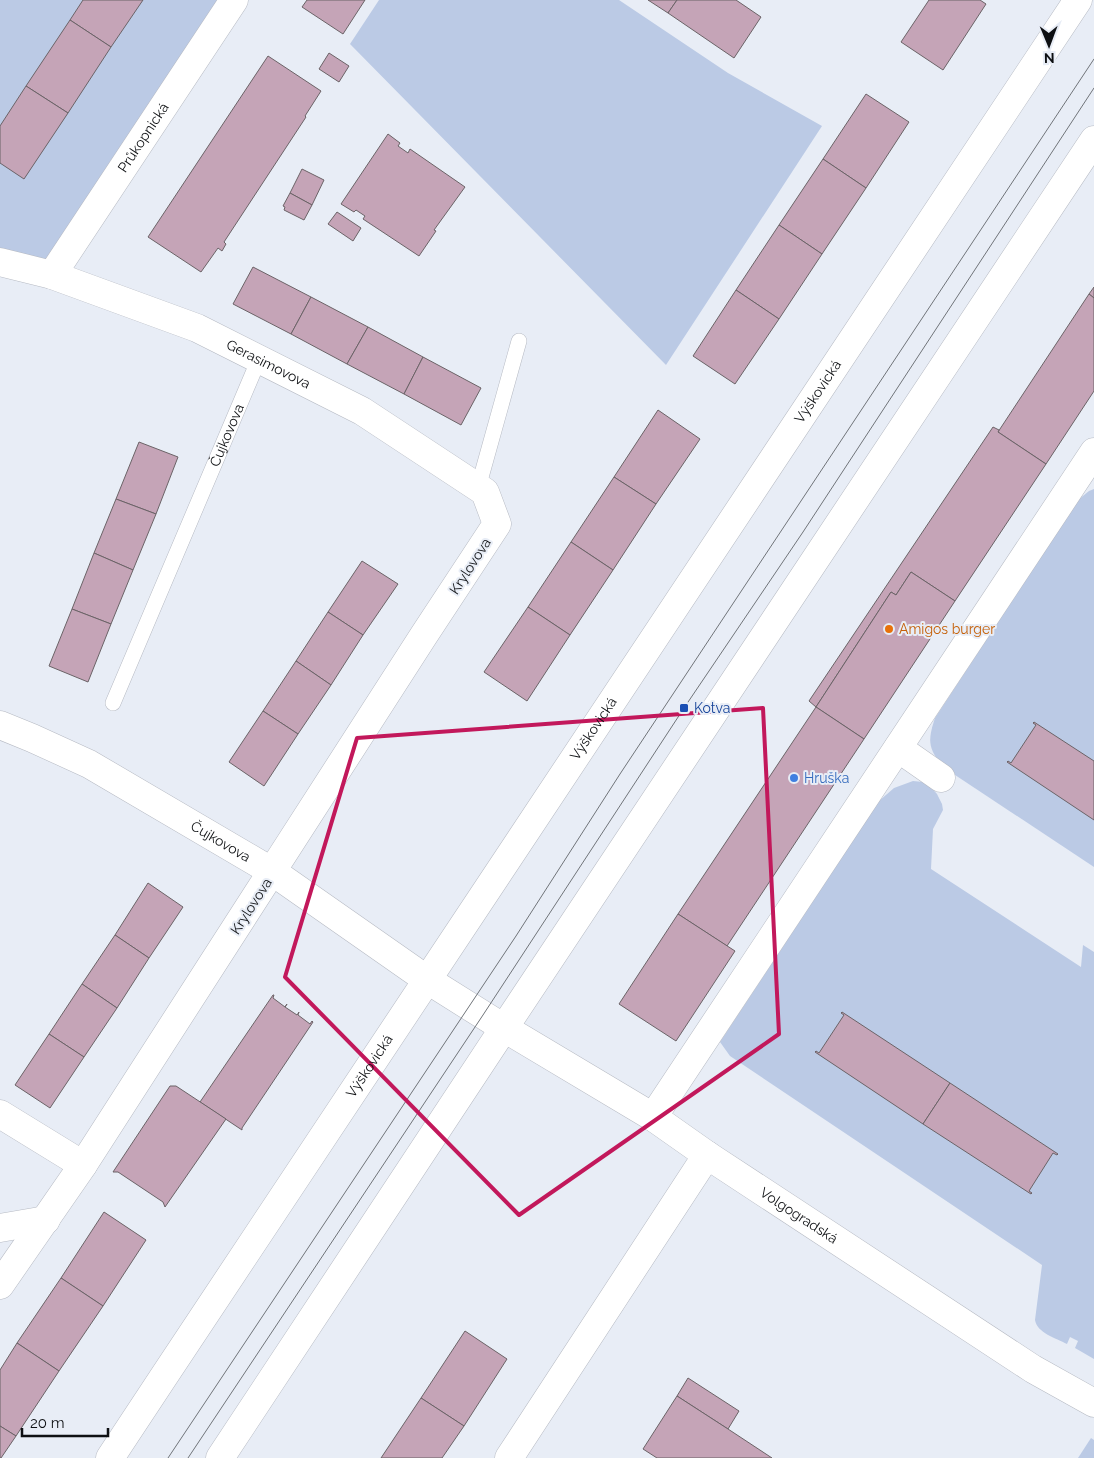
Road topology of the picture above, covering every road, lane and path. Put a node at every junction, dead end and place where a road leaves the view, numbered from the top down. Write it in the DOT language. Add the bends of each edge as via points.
graph roads {
  1 [pos="1078,0"];
  2 [pos="230,1"];
  3 [pos="1094,140"];
  4 [pos="0,262"];
  5 [pos="52,275"];
  6 [pos="519,342"];
  7 [pos="259,359"];
  8 [pos="1093,456"];
  9 [pos="478,488"];
  10 [pos="497,524"];
  11 [pos="113,703"];
  12 [pos="0,725"];
  13 [pos="898,748"];
  14 [pos="941,778"];
  15 [pos="273,872"];
  16 [pos="426,979"];
  17 [pos="504,1028"];
  18 [pos="0,1114"];
  19 [pos="653,1117"];
  20 [pos="707,1154"];
  21 [pos="83,1166"];
  22 [pos="46,1220"];
  23 [pos="0,1228"];
  24 [pos="0,1285"];
  25 [pos="1093,1403"];
  26 [pos="110,1458"];
  27 [pos="220,1458"];
  28 [pos="510,1458"];
  1 -- 16 [label="street, Výškovická"];
  2 -- 5 [label="street, Průkopnická"];
  3 -- 17 [label="street"];
  4 -- 5 [label="street, Gerasimovova"];
  5 -- 7 [label="street, Gerasimovova" via="197,328"];
  6 -- 9 [label="lane"];
  7 -- 9 [label="street, Gerasimovova" via="362,411"];
  7 -- 11 [label="lane, Čujkovova"];
  8 -- 13 [label="street"];
  9 -- 10 [label="street, Gerasimovova" via="485,492"];
  10 -- 15 [label="street, Krylovova"];
  12 -- 15 [label="street, Čujkovova" via="89,764"];
  13 -- 14 [label="street"];
  13 -- 19 [label="street"];
  15 -- 16 [label="street, Čujkovova"];
  15 -- 21 [label="street, Krylovova"];
  16 -- 17 [label="street, Čujkovova"];
  16 -- 26 [label="street, Výškovická"];
  17 -- 19 [label="street, Volgogradská"];
  17 -- 27 [label="street"];
  18 -- 21 [label="street"];
  19 -- 20 [label="street, Volgogradská"];
  20 -- 25 [label="street, Volgogradská" via="1032,1369"];
  20 -- 28 [label="street"];
  21 -- 22 [label="street, Krylovova"];
  22 -- 23 [label="street"];
  22 -- 24 [label="street, Krylovova"];
}
